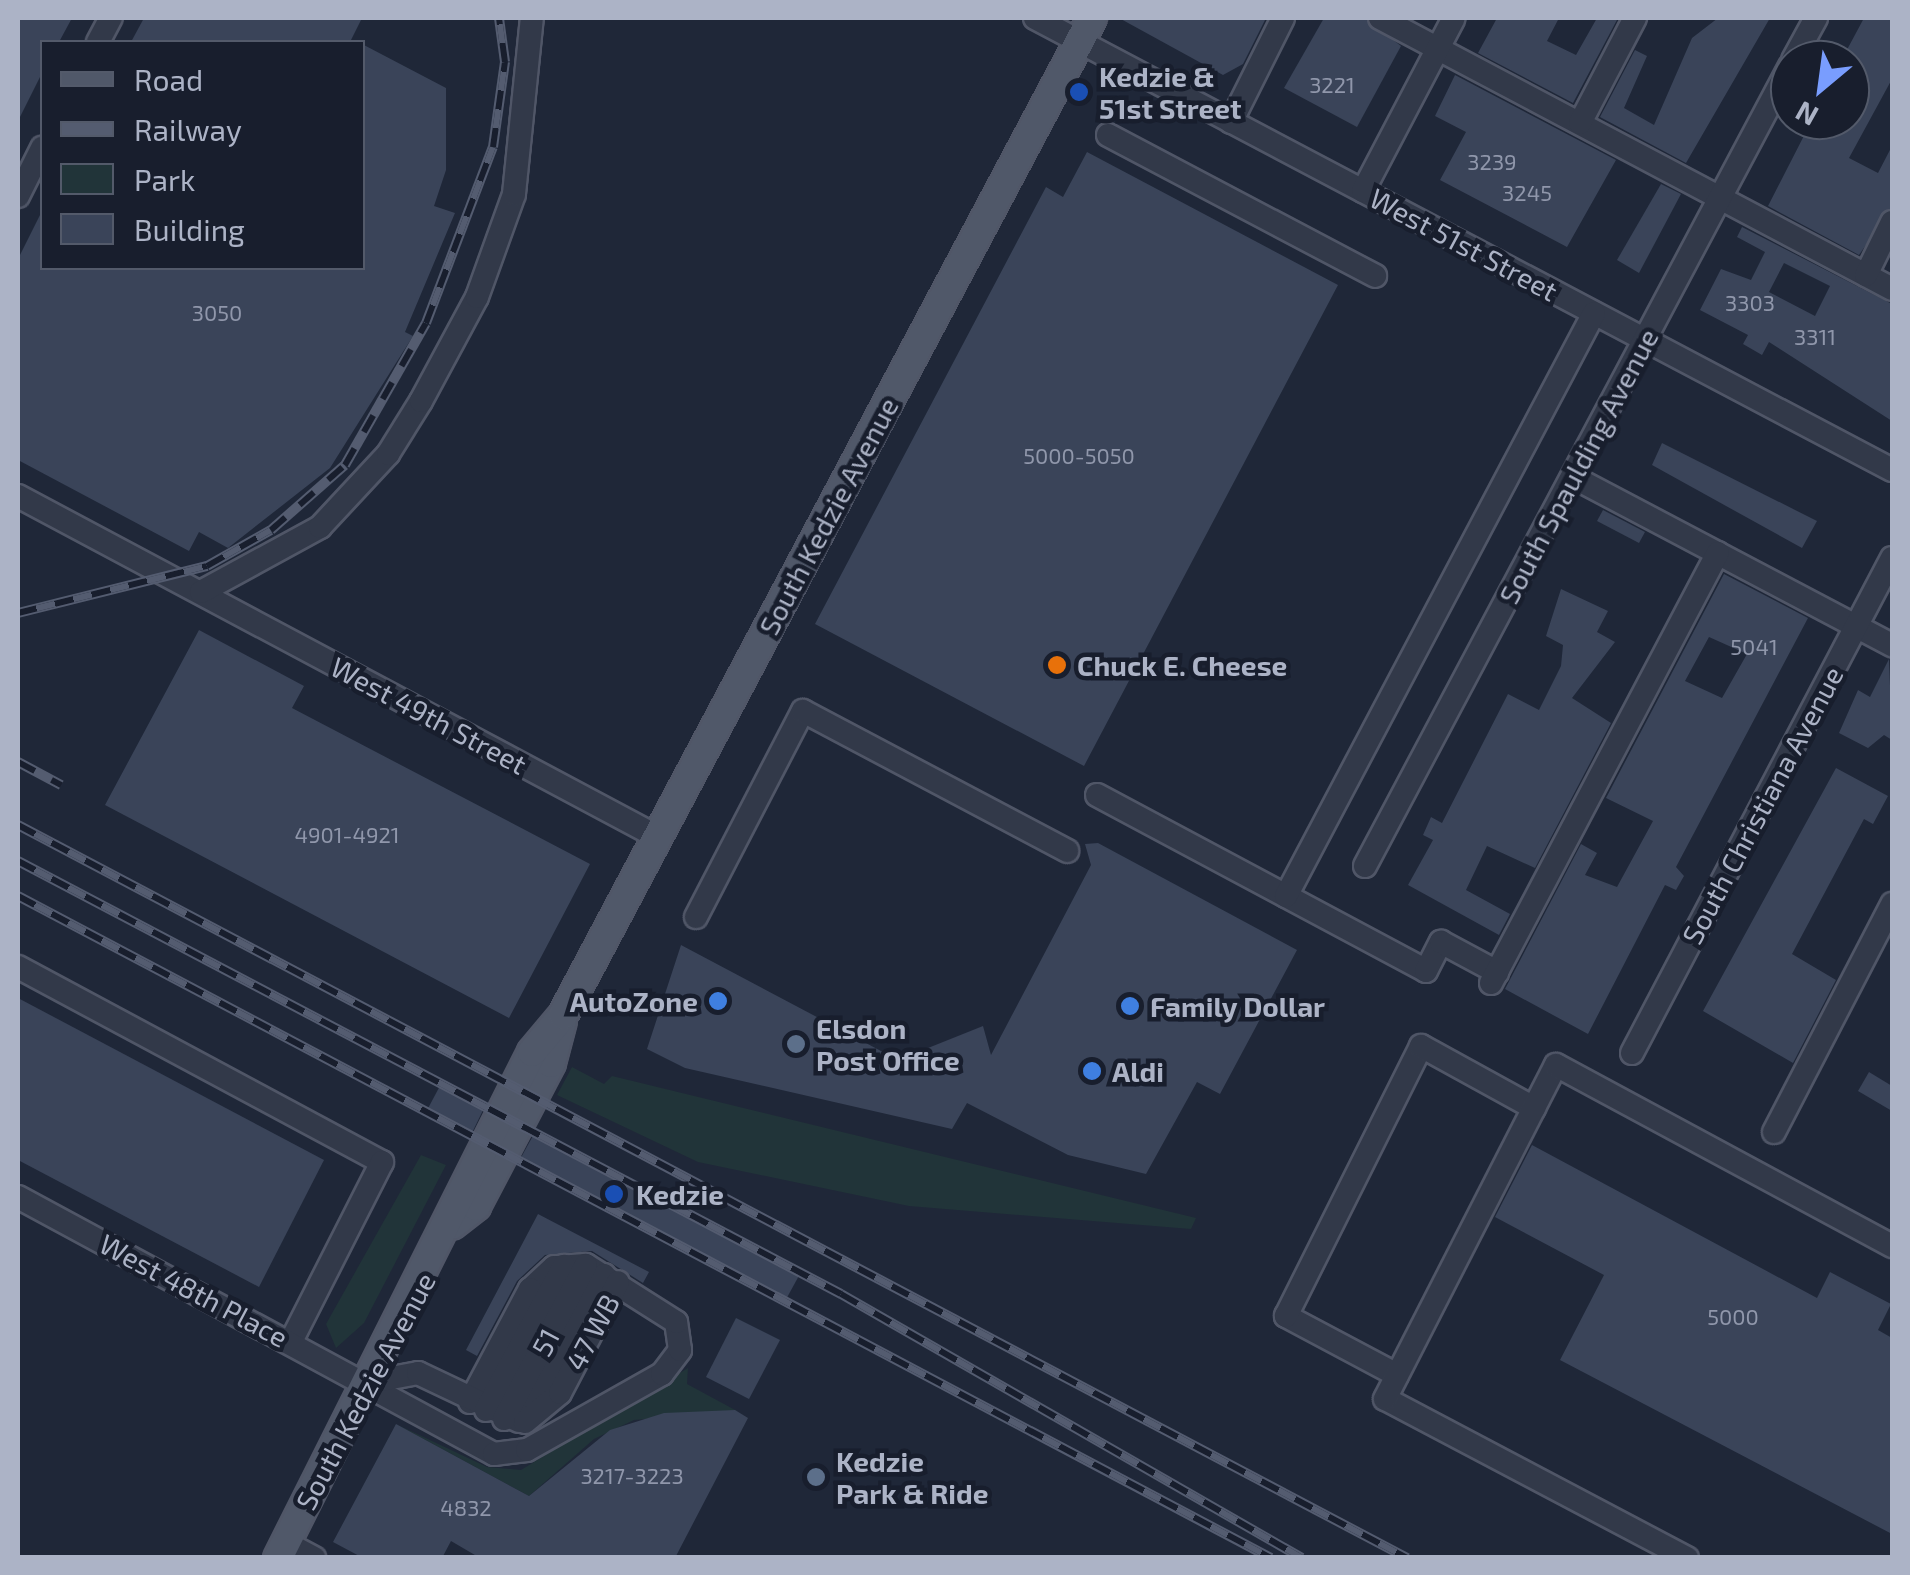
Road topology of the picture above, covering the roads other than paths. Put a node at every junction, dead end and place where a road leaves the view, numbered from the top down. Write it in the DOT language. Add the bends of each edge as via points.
graph roads {
  1 [pos="111,18"];
  2 [pos="532,18"];
  3 [pos="1035,18"];
  4 [pos="1284,18"];
  5 [pos="1380,18"];
  6 [pos="1454,18"];
  7 [pos="1635,18"];
  8 [pos="1086,30"];
  9 [pos="99,40"];
  10 [pos="1438,48"];
  11 [pos="1770,105"];
  12 [pos="1231,122"];
  13 [pos="1580,123"];
  14 [pos="1108,135"];
  15 [pos="40,152"];
  16 [pos="1363,191"];
  17 [pos="18,196"];
  18 [pos="1721,198"];
  19 [pos="1892,222"];
  20 [pos="1866,275"];
  21 [pos="1376,276"];
  22 [pos="1892,289"];
  23 [pos="1594,313"];
  24 [pos="1646,340"];
  25 [pos="1892,470"];
  26 [pos="1573,477"];
  27 [pos="18,496"];
  28 [pos="1718,554"];
  29 [pos="1892,558"];
  30 [pos="200,592"];
  31 [pos="1857,626"];
  32 [pos="1892,645"];
  33 [pos="1097,796"];
  34 [pos="658,837"];
  35 [pos="1067,851"];
  36 [pos="1365,866"];
  37 [pos="1286,896"];
  38 [pos="1892,904"];
  39 [pos="696,917"];
  40 [pos="18,967"];
  41 [pos="1632,1053"];
  42 [pos="1534,1108"];
  43 [pos="1774,1132"];
  44 [pos="18,1197"];
  45 [pos="1892,1247"];
  46 [pos="593,1271"];
  47 [pos="291,1341"];
  48 [pos="1397,1375"];
  49 [pos="370,1382"];
  50 [pos="496,1413"];
  51 [pos="282,1550"];
  52 [pos="314,1558"];
  53 [pos="1687,1558"];
  1 -- 9 [label="street"];
  2 -- 30 [label="street" via="514,194 477,298 429,388 388,454 320,527"];
  3 -- 8 [label="street, West 51st Street"];
  4 -- 12 [label="street"];
  5 -- 10 [label="street"];
  6 -- 10 [label="street"];
  7 -- 13 [label="street"];
  8 -- 12 [label="street, West 51st Street"];
  8 -- 34 [label="main road, South Kedzie Avenue"];
  10 -- 13 [label="street"];
  10 -- 16 [label="street"];
  11 -- 18 [label="street, South Spaulding Avenue"];
  12 -- 16 [label="street, West 51st Street"];
  13 -- 18 [label="street"];
  14 -- 21 [label="street"];
  15 -- 17 [label="street"];
  16 -- 23 [label="street, West 51st Street"];
  18 -- 20 [label="street"];
  18 -- 24 [label="street, South Spaulding Avenue"];
  19 -- 20 [label="street"];
  20 -- 22 [label="street"];
  23 -- 24 [label="street, West 51st Street"];
  23 -- 37 [label="street"];
  24 -- 25 [label="street, West 51st Street"];
  24 -- 26 [label="street, South Spaulding Avenue"];
  26 -- 28 [label="street"];
  26 -- 36 [label="street, South Spaulding Avenue"];
  27 -- 30 [label="street, West 49th Street"];
  28 -- 31 [label="street"];
  28 -- 37 [label="street" via="1494,978 1441,942 1426,971"];
  29 -- 31 [label="street, South Christiana Avenue"];
  30 -- 34 [label="street, West 49th Street"];
  31 -- 32 [label="street"];
  31 -- 41 [label="street, South Christiana Avenue"];
  33 -- 37 [label="street"];
  34 -- 49 [label="main road, South Kedzie Avenue" via="564,1014 515,1084 456,1195 452,1225"];
  35 -- 39 [label="street" via="803,710"];
  38 -- 43 [label="street"];
  40 -- 47 [label="street" via="382,1162"];
  42 -- 45 [label="street" via="1556,1065"];
  42 -- 48 [label="street"];
  42 -- 48 [label="street" via="1422,1046 1286,1316"];
  44 -- 47 [label="street, West 48th Place"];
  46 -- 49 [label="street, West 48th Place" via="672,1313 676,1360 527,1450 494,1454"];
  46 -- 50 [label="street"];
  46 -- 50 [label="street, 47 WB" via="560,1393"];
  47 -- 49 [label="street, West 48th Place"];
  48 -- 53 [label="street" via="1385,1398"];
  49 -- 50 [label="street" via="418,1373"];
  49 -- 51 [label="main road, South Kedzie Avenue"];
  51 -- 52 [label="street"];
}
